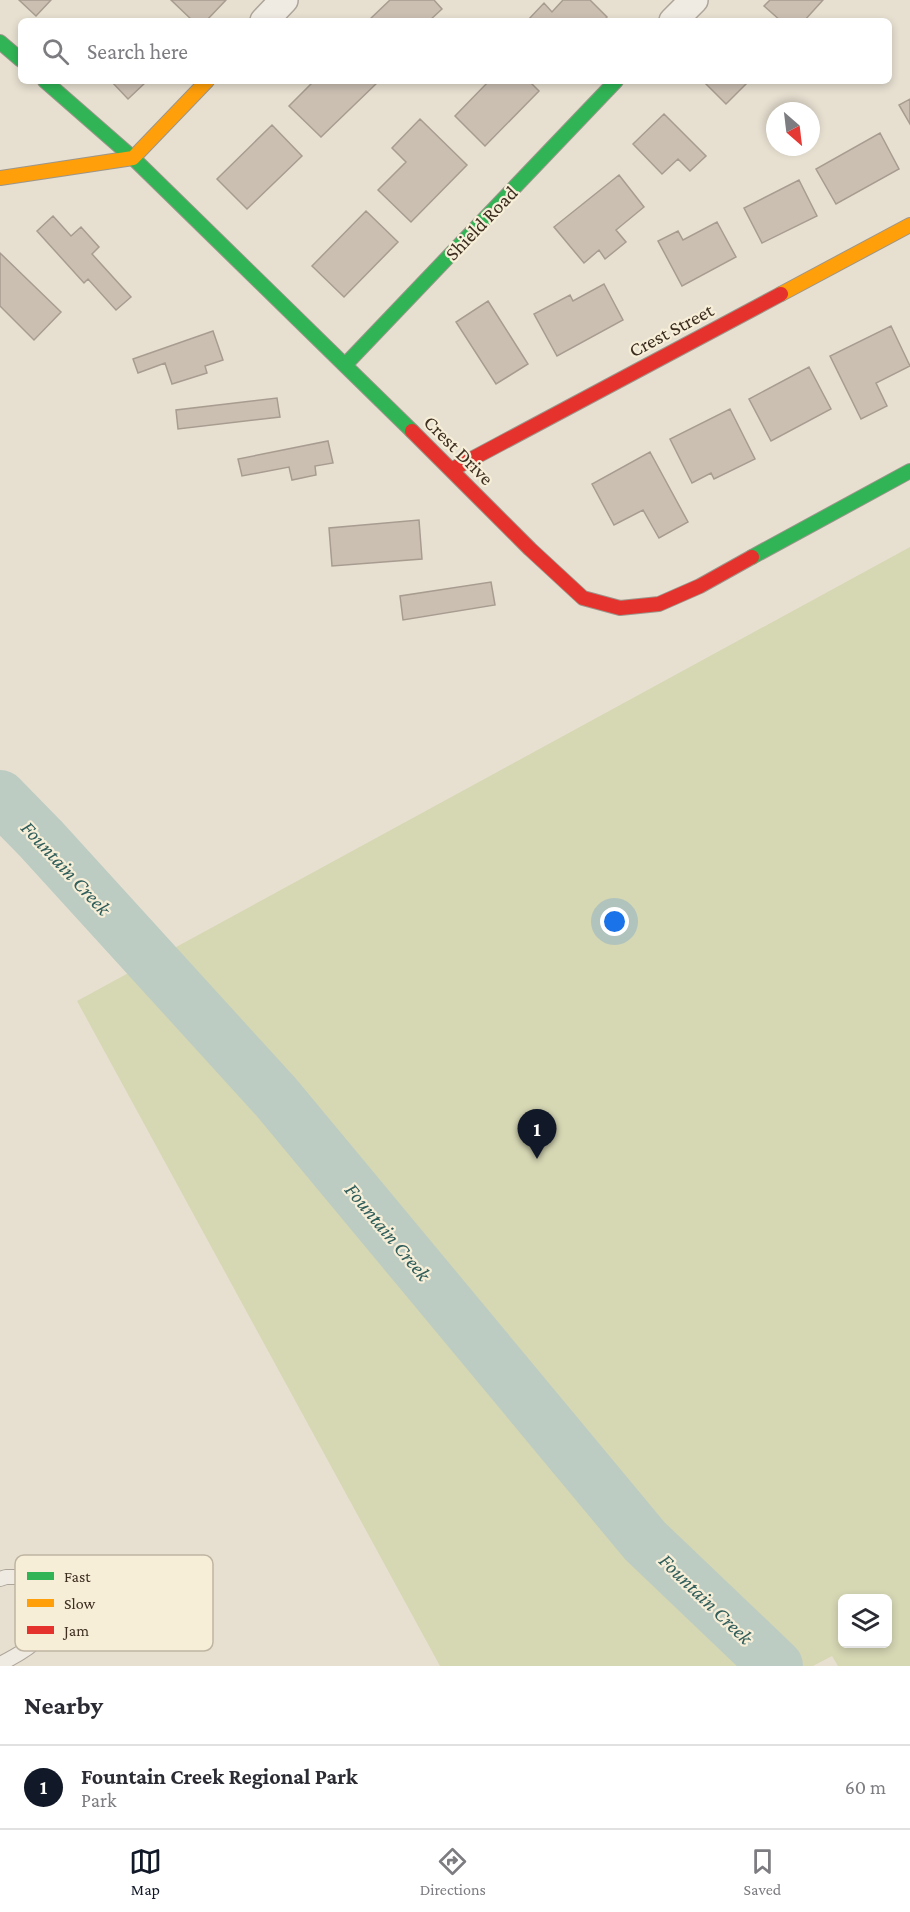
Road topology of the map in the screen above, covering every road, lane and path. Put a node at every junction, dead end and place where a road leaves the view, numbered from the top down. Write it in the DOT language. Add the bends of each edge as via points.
graph roads {
  1 [pos="284,0"];
  2 [pos="693,0"];
  3 [pos="267,18"];
  4 [pos="677,18"];
  5 [pos="0,42"];
  6 [pos="18,57"];
  7 [pos="48,84"];
  8 [pos="204,84"];
  9 [pos="613,84"];
  10 [pos="133,158"];
  11 [pos="0,178"];
  12 [pos="910,225"];
  13 [pos="346,364"];
  14 [pos="451,470"];
  15 [pos="910,471"];
  16 [pos="15,1577"];
  17 [pos="0,1579"];
  18 [pos="24,1651"];
  19 [pos="0,1664"];
  1 -- 3 [label="street"];
  2 -- 4 [label="street"];
  5 -- 6 [label="street"];
  7 -- 10 [label="street, Crest Drive"];
  8 -- 10 [label="street"];
  9 -- 13 [label="street, Shield Road"];
  10 -- 11 [label="street"];
  10 -- 13 [label="street, Crest Drive"];
  12 -- 14 [label="street, Crest Street"];
  13 -- 14 [label="street, Crest Drive"];
  14 -- 15 [label="street, Crest Drive" via="582,598 620,608 659,604 700,586"];
  16 -- 17 [label="lane"];
  18 -- 19 [label="lane"];
}
